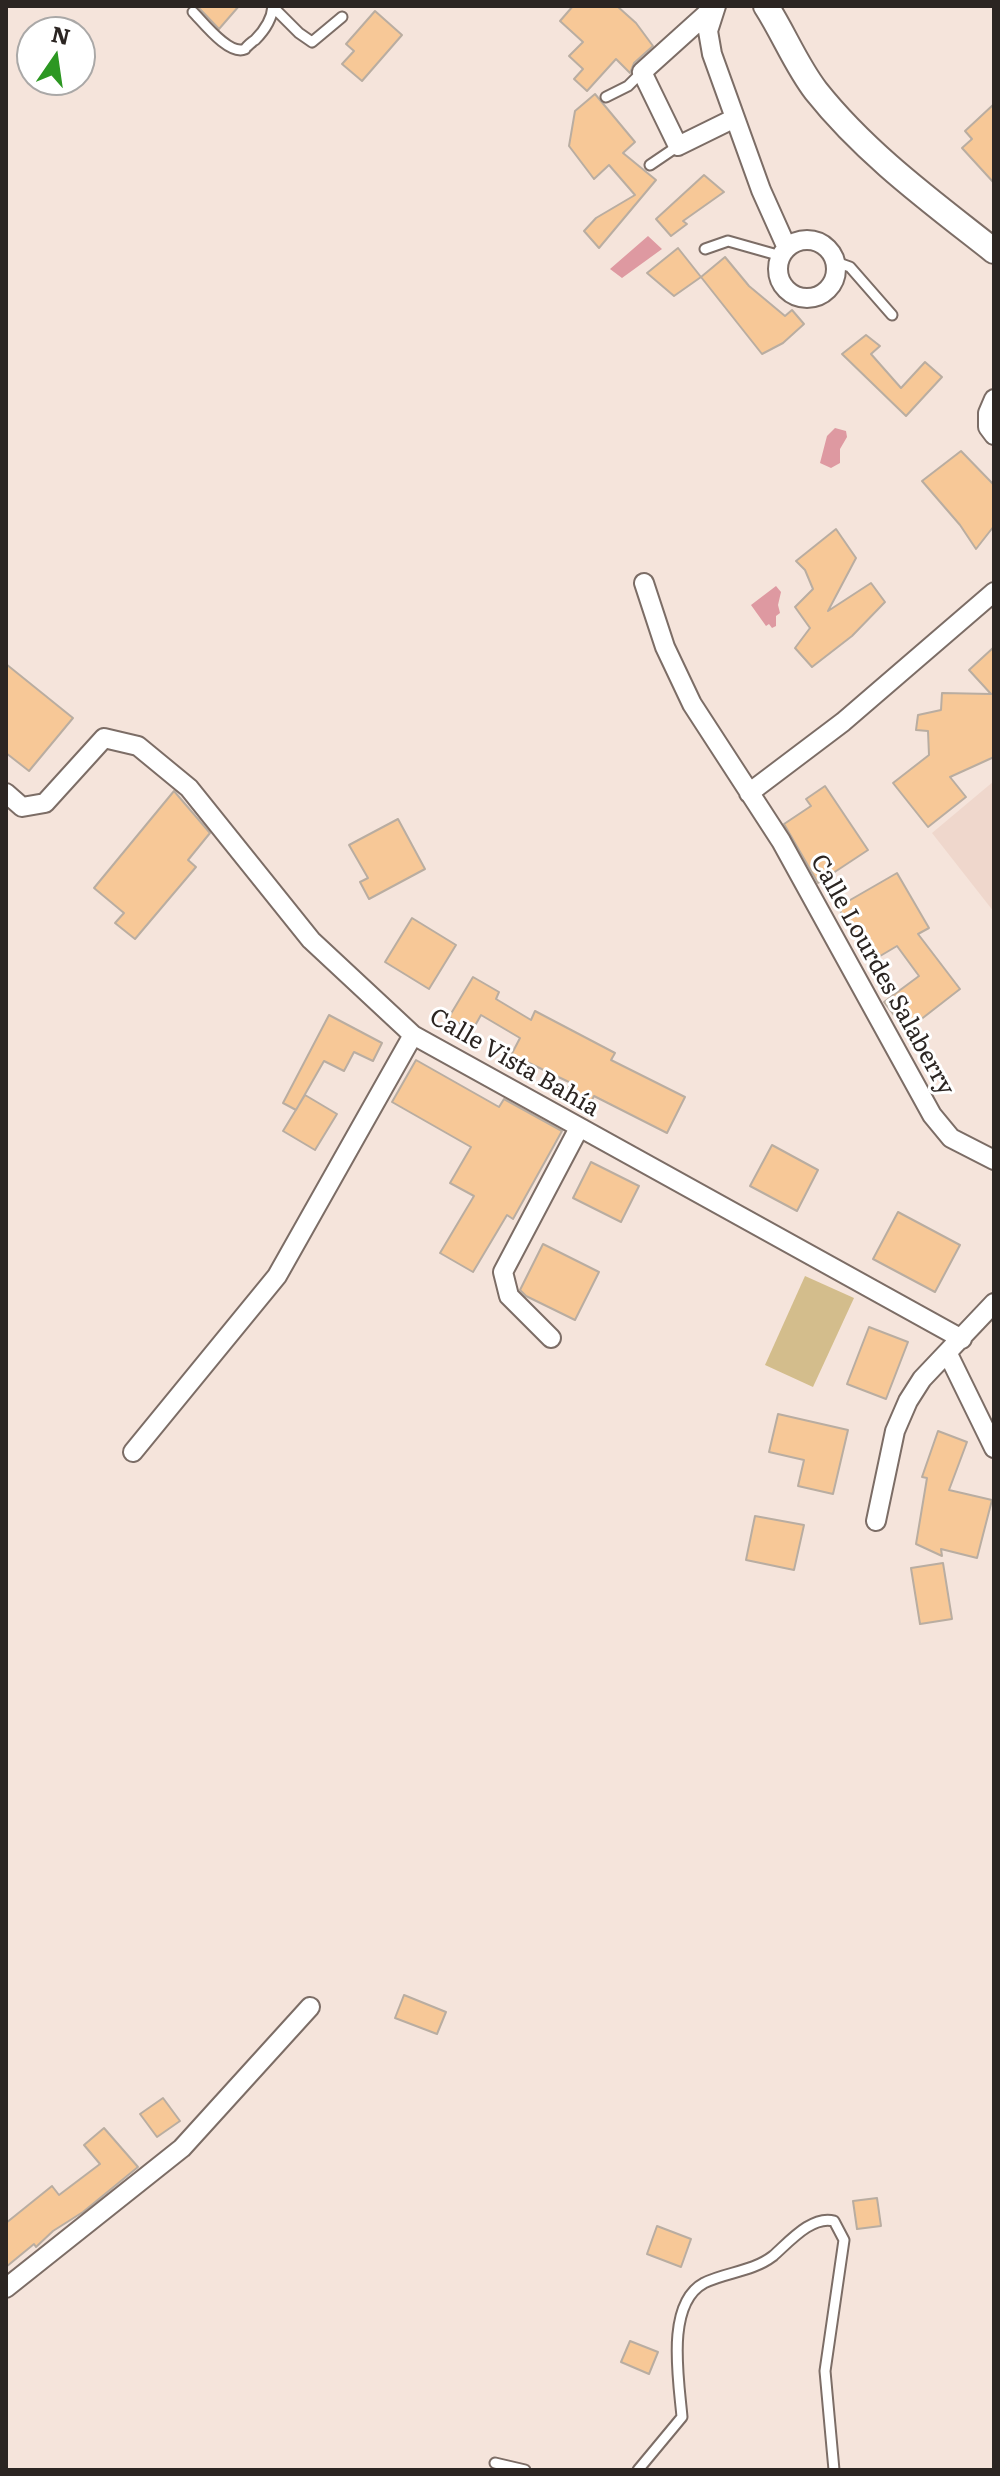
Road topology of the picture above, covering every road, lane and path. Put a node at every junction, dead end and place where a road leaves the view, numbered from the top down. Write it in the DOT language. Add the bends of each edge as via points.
graph roads {
  1 [pos="716,6"];
  2 [pos="766,6"];
  3 [pos="274,7"];
  4 [pos="193,12"];
  5 [pos="342,17"];
  6 [pos="642,72"];
  7 [pos="606,97"];
  8 [pos="735,118"];
  9 [pos="678,146"];
  10 [pos="650,165"];
  11 [pos="705,249"];
  12 [pos="994,251"];
  13 [pos="784,252"];
  14 [pos="836,262"];
  15 [pos="892,315"];
  16 [pos="994,399"];
  17 [pos="994,435"];
  18 [pos="644,583"];
  19 [pos="994,592"];
  20 [pos="6,793"];
  21 [pos="749,793"];
  22 [pos="413,1035"];
  23 [pos="579,1128"];
  24 [pos="994,1160"];
  25 [pos="994,1303"];
  26 [pos="551,1338"];
  27 [pos="962,1339"];
  28 [pos="948,1354"];
  29 [pos="994,1448"];
  30 [pos="133,1452"];
  31 [pos="876,1521"];
  32 [pos="310,2007"];
  33 [pos="6,2288"];
  34 [pos="495,2463"];
  35 [pos="525,2470"];
  36 [pos="638,2470"];
  37 [pos="834,2470"];
  1 -- 6 [label="street"];
  1 -- 8 [label="street" via="708,31"];
  2 -- 12 [label="street" via="801,68 835,111 904,180"];
  3 -- 4 [label="lane" via="260,35 238,50 223,43"];
  3 -- 5 [label="lane" via="312,42"];
  6 -- 7 [label="lane"];
  6 -- 9 [label="street"];
  8 -- 9 [label="street"];
  8 -- 13 [label="street"];
  9 -- 10 [label="lane"];
  11 -- 13 [label="lane" via="728,241"];
  13 -- 14 [label="street" via="795,243 815,241"];
  13 -- 14 [label="street" via="779,276 800,297 828,290"];
  14 -- 15 [label="lane" via="850,267"];
  16 -- 17 [label="street" via="988,413"];
  18 -- 21 [label="street, Calle Lourdes Salaberry" via="678,678"];
  19 -- 21 [label="street" via="843,722"];
  20 -- 22 [label="street, Calle Vista Bahía" via="22,807 45,803 104,738 138,746 189,788 311,940"];
  21 -- 24 [label="street, Calle Lourdes Salaberry" via="781,841 932,1115 951,1138"];
  22 -- 23 [label="street, Calle Vista Bahía"];
  22 -- 30 [label="street" via="277,1276"];
  23 -- 26 [label="street" via="503,1272 509,1296"];
  23 -- 27 [label="street, Calle Vista Bahía"];
  25 -- 27 [label="street"];
  27 -- 28 [label="street"];
  28 -- 29 [label="street"];
  28 -- 31 [label="street" via="922,1379 895,1431"];
  32 -- 33 [label="street" via="182,2148"];
  34 -- 35 [label="lane"];
  36 -- 37 [label="lane" via="682,2417 676,2332 689,2298 702,2284 762,2264 825,2218 834,2221 844,2240 825,2371"];
}
